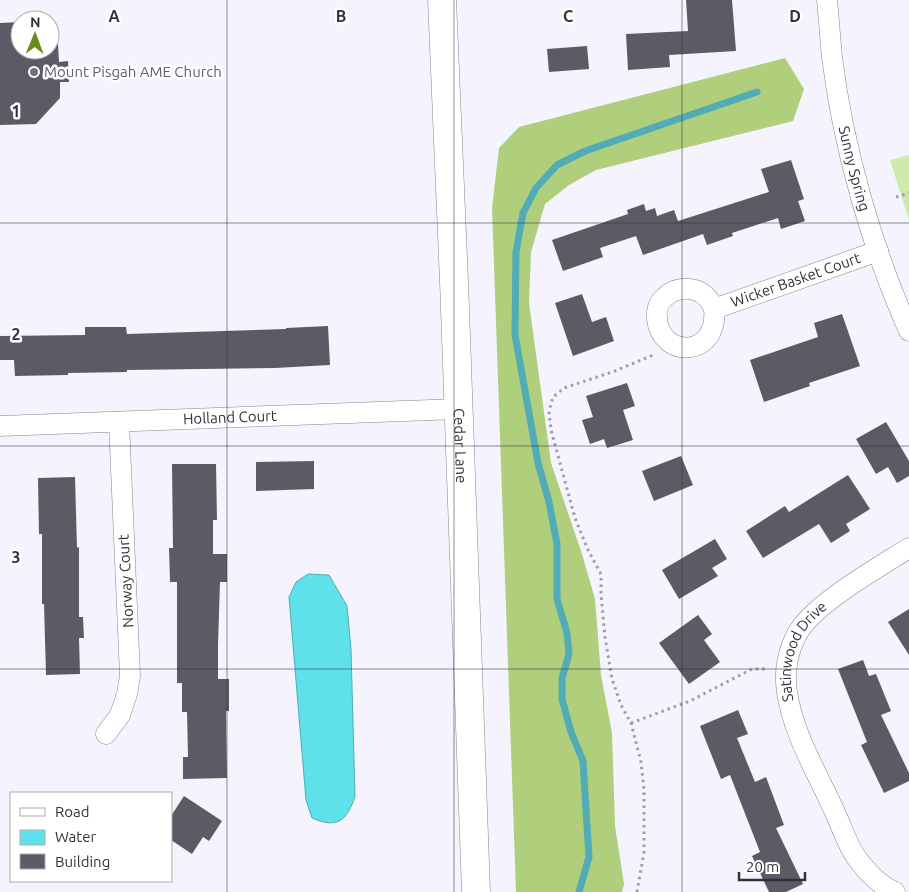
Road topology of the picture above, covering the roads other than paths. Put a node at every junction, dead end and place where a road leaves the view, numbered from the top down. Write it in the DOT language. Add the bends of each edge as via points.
graph roads {
  1 [pos="442,0"];
  2 [pos="827,0"];
  3 [pos="878,251"];
  4 [pos="714,309"];
  5 [pos="909,331"];
  6 [pos="459,409"];
  7 [pos="119,422"];
  8 [pos="0,426"];
  9 [pos="909,548"];
  10 [pos="106,734"];
  11 [pos="476,892"];
  12 [pos="895,892"];
  1 -- 6 [label="main road, Cedar Lane"];
  2 -- 3 [label="street, Sunny Spring" via="841,111 852,164"];
  3 -- 4 [label="street, Wicker Basket Court"];
  3 -- 5 [label="street, Sunny Spring"];
  4 -- 4 [label="street, Wicker Basket Court" via="700,292 679,289 663,298 656,315 657,327 670,343 691,347 700,344 713,331"];
  6 -- 7 [label="street, Holland Court"];
  6 -- 11 [label="main road, Cedar Lane"];
  7 -- 8 [label="street, Holland Court"];
  7 -- 10 [label="street, Norway Court" via="130,676 120,715"];
  9 -- 12 [label="street, Satinwood Drive" via="833,597 808,620 796,635 786,669 793,720 855,856 875,879"];
}
